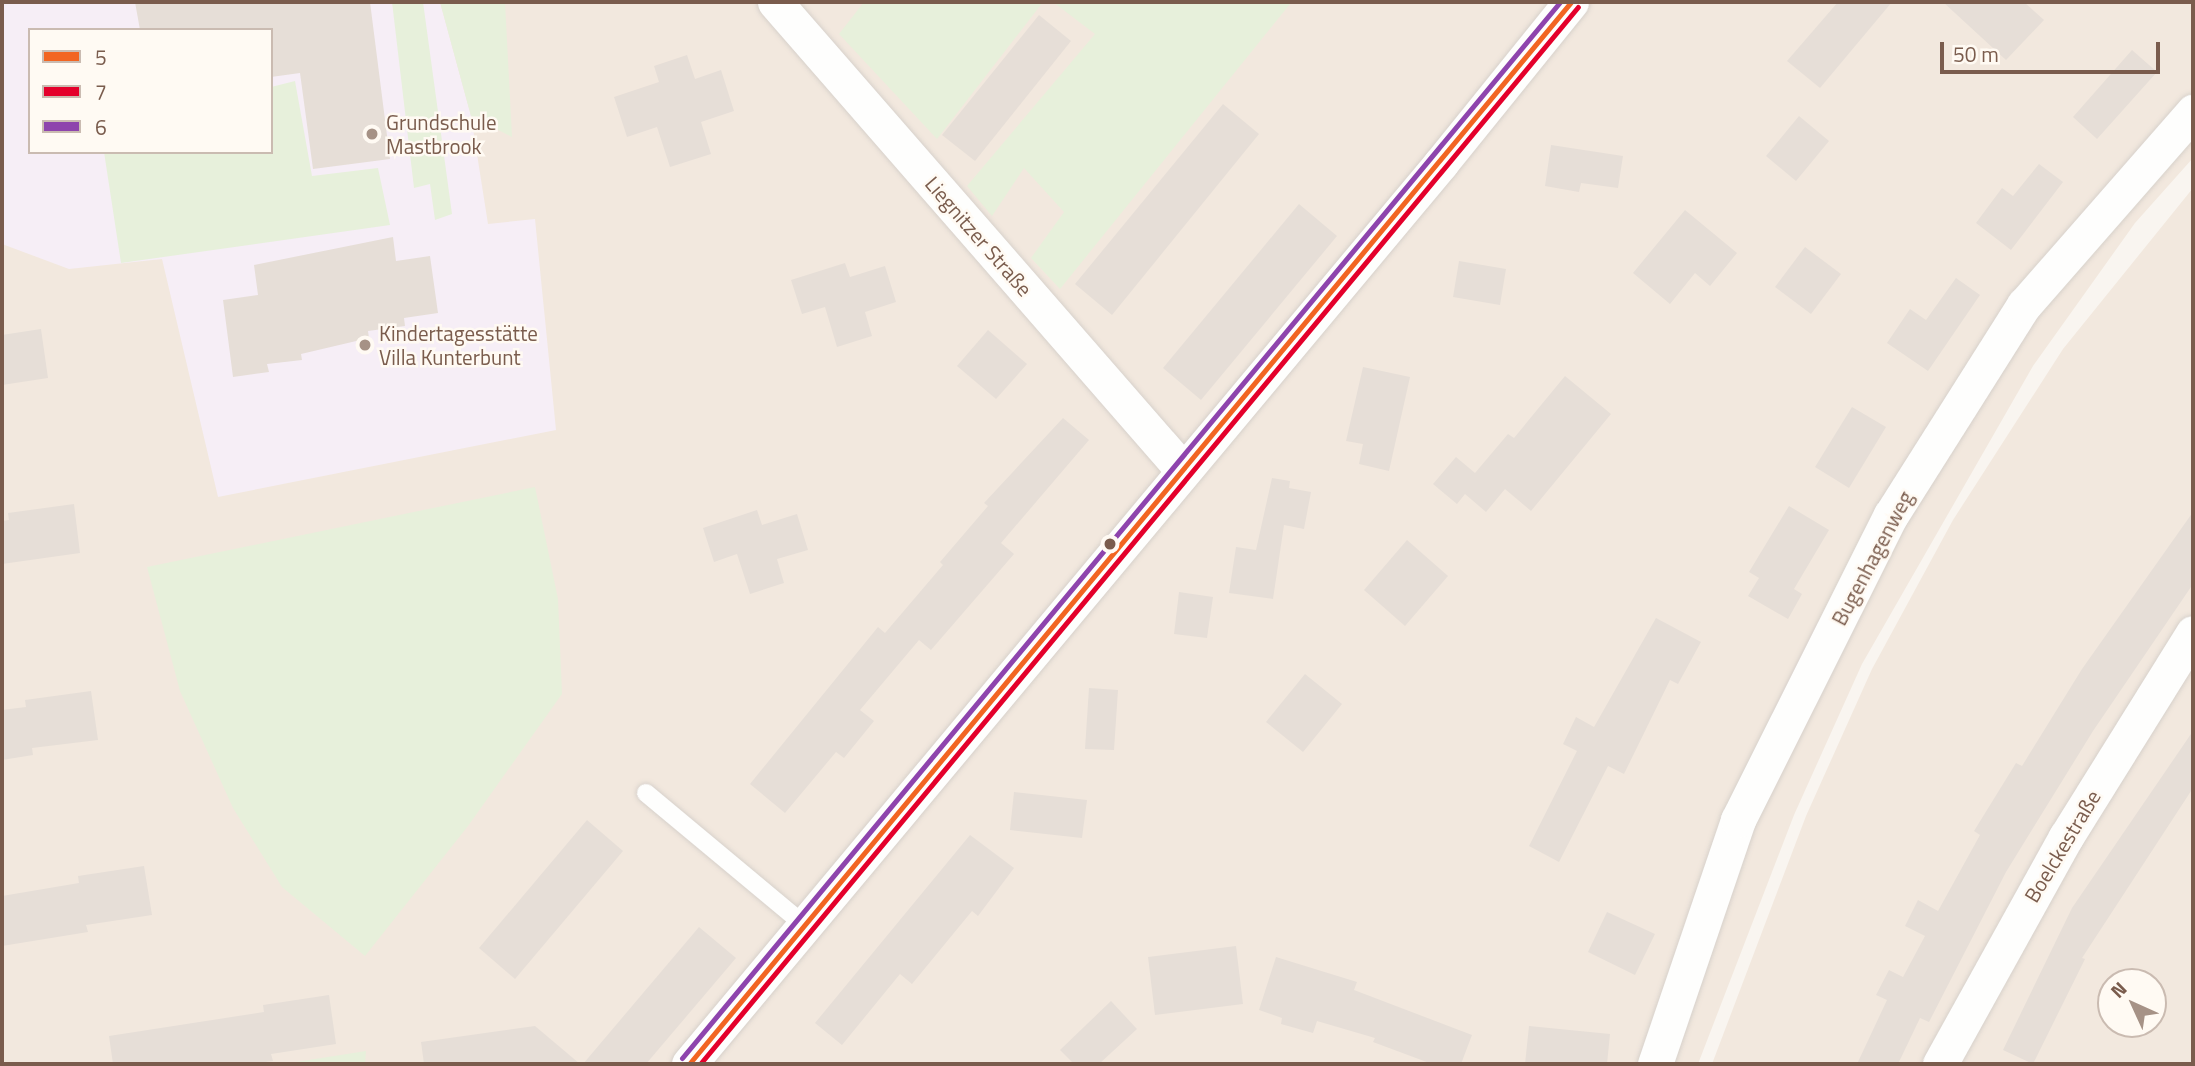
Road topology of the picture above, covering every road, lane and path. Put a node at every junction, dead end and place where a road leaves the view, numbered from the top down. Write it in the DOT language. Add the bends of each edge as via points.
graph roads {
  1 [pos="775,2"];
  2 [pos="1570,2"];
  3 [pos="2193,112"];
  4 [pos="1182,470"];
  5 [pos="2193,633"];
  6 [pos="646,793"];
  7 [pos="803,923"];
  8 [pos="689,1064"];
  9 [pos="1655,1064"];
  10 [pos="1940,1064"];
  1 -- 4 [label="street, Liegnitzer Straße"];
  2 -- 4 [label="street"];
  3 -- 9 [label="street, Bugenhagenweg" via="2024,305 1891,516 1738,820"];
  4 -- 7 [label="street"];
  5 -- 10 [label="street, Boelckestraße" via="2066,837"];
  6 -- 7 [label="lane"];
  7 -- 8 [label="street"];
}
